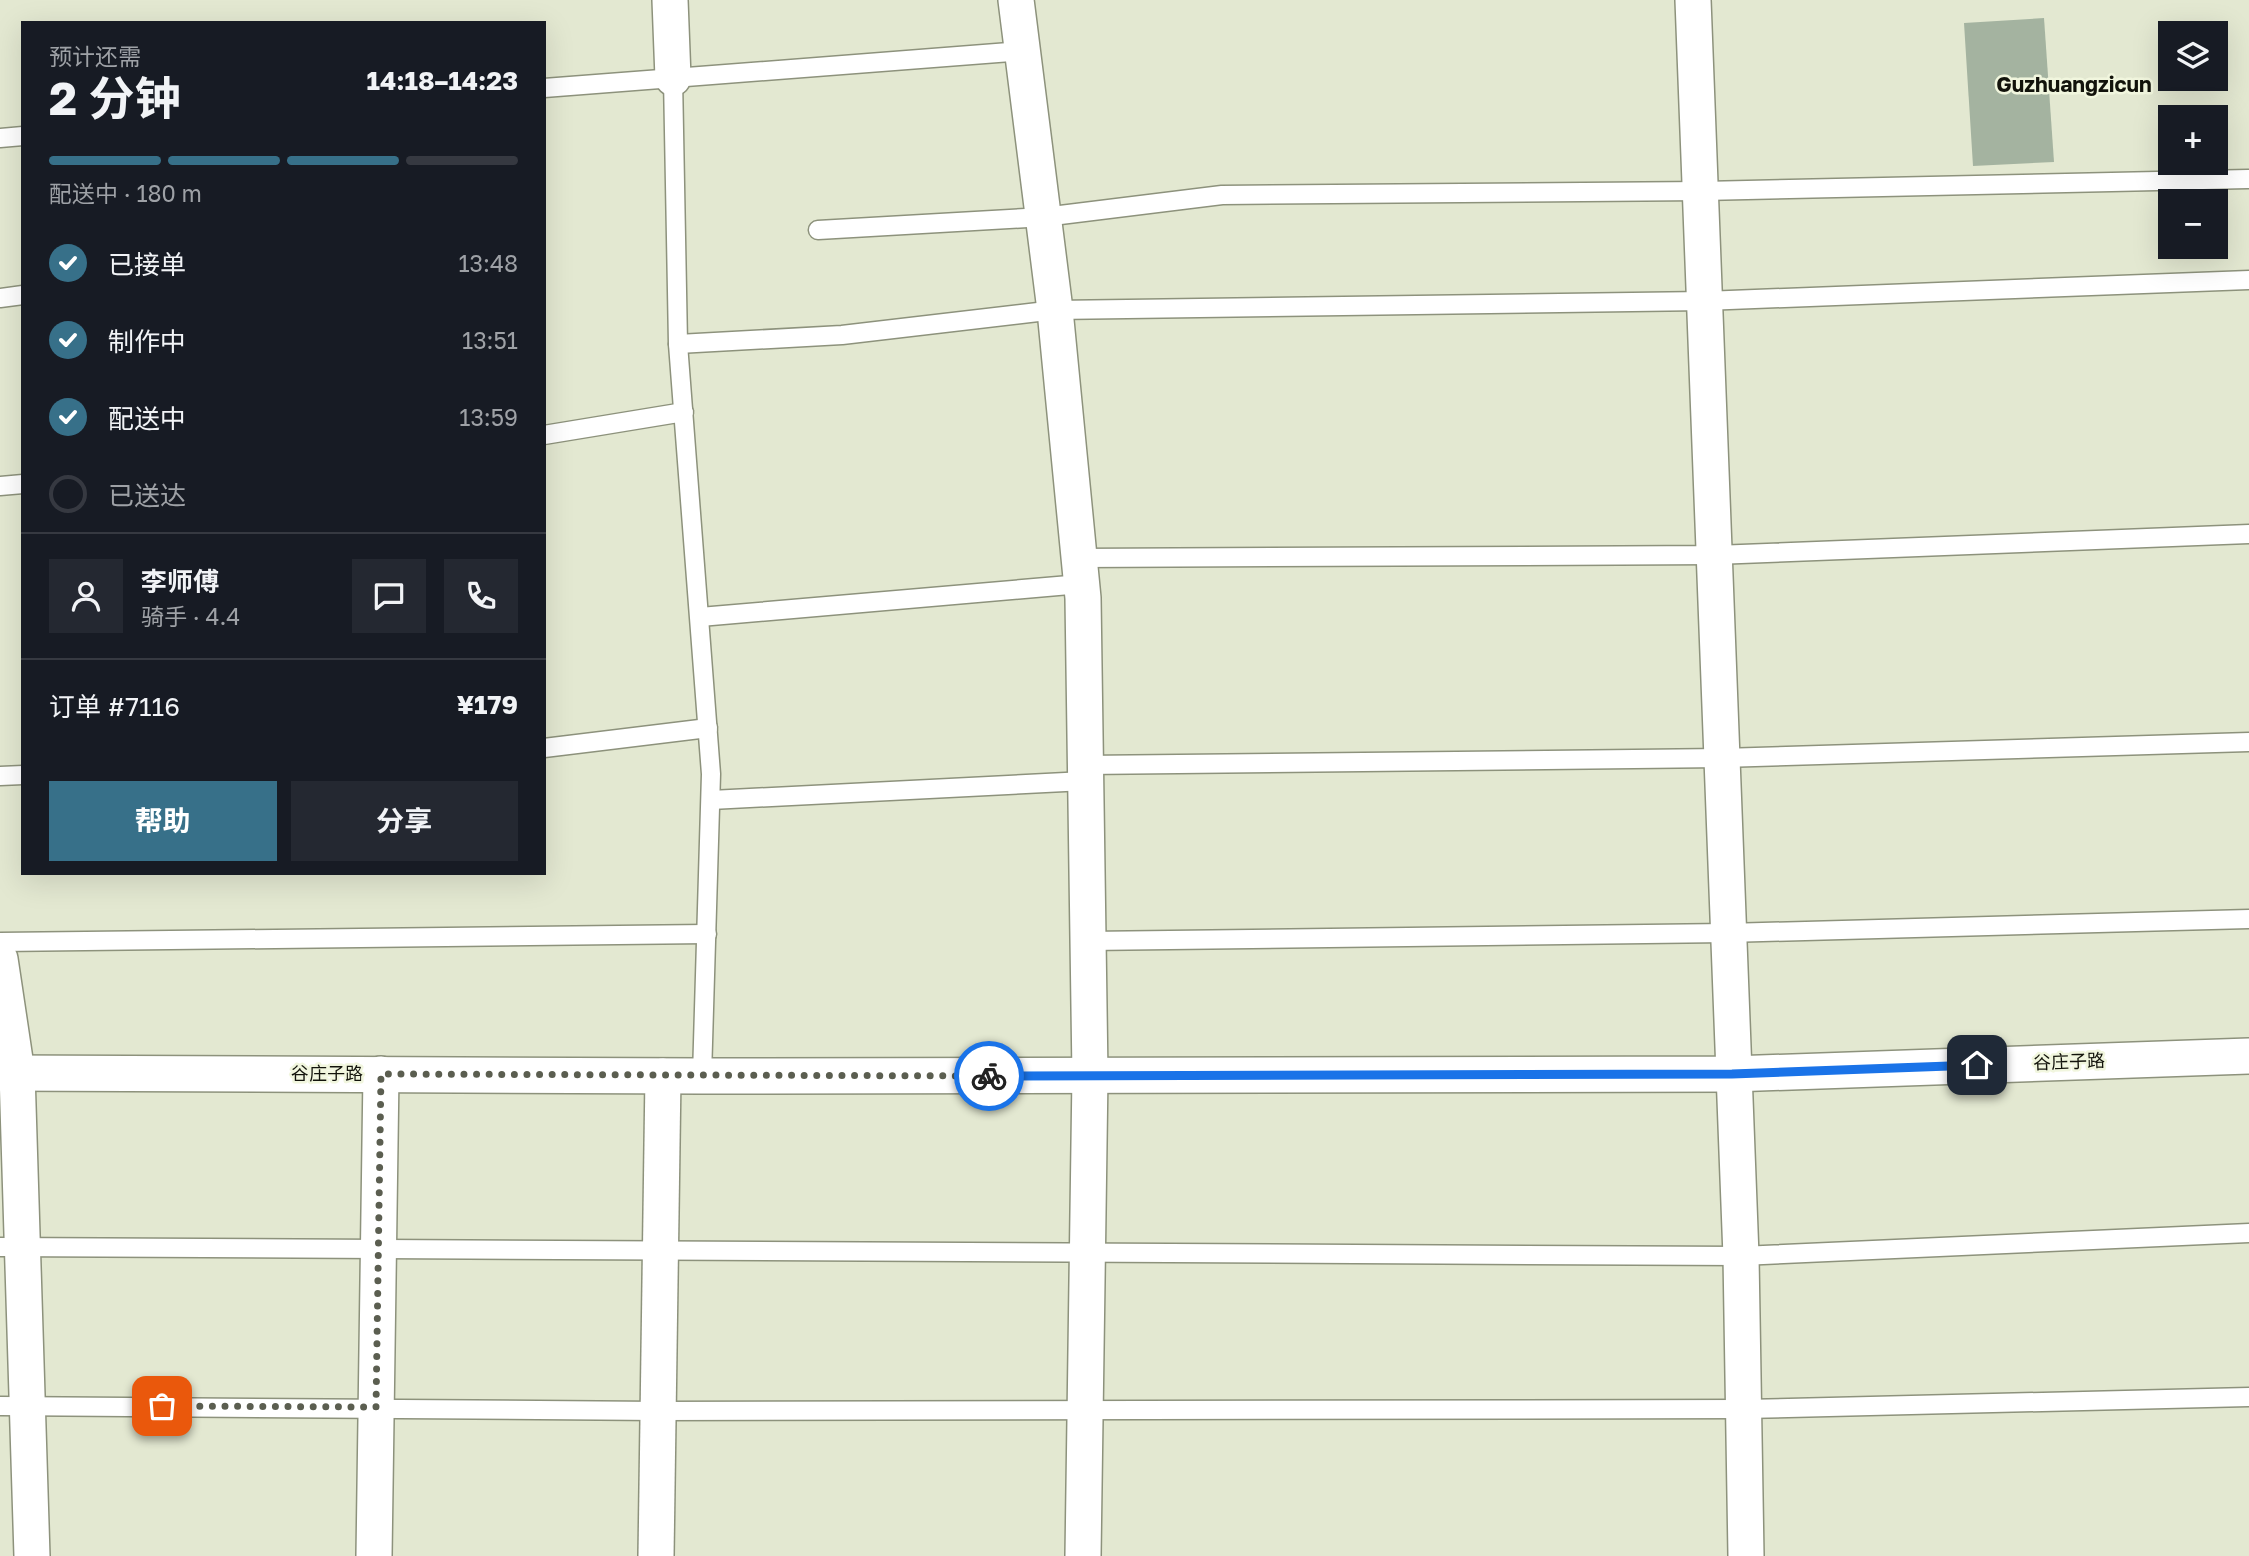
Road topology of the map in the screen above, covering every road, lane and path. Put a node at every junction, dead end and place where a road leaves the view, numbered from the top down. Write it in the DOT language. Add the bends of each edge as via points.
graph roads {
  1 [pos="670,0"];
  2 [pos="1016,0"];
  3 [pos="1693,0"];
  4 [pos="1023,51"];
  5 [pos="673,78"];
  6 [pos="546,88"];
  7 [pos="21,136"];
  8 [pos="0,138"];
  9 [pos="2248,179"];
  10 [pos="1703,191"];
  11 [pos="1044,217"];
  12 [pos="818,230"];
  13 [pos="2249,280"];
  14 [pos="21,295"];
  15 [pos="0,298"];
  16 [pos="1704,301"];
  17 [pos="1055,310"];
  18 [pos="678,344"];
  19 [pos="684,412"];
  20 [pos="546,435"];
  21 [pos="21,484"];
  22 [pos="0,486"];
  23 [pos="2249,534"];
  24 [pos="1715,555"];
  25 [pos="1080,571"];
  26 [pos="700,617"];
  27 [pos="708,728"];
  28 [pos="2249,742"];
  29 [pos="546,748"];
  30 [pos="1722,758"];
  31 [pos="1085,773"];
  32 [pos="21,775"];
  33 [pos="0,776"];
  34 [pos="711,800"];
  35 [pos="2249,919"];
  36 [pos="1727,933"];
  37 [pos="707,934"];
  38 [pos="1088,940"];
  39 [pos="0,942"];
  40 [pos="0,959"];
  41 [pos="2249,1056"];
  42 [pos="9,1073"];
  43 [pos="381,1074"];
  44 [pos="1732,1074"];
  45 [pos="663,1076"];
  46 [pos="702,1076"];
  47 [pos="1090,1076"];
  48 [pos="2249,1233"];
  49 [pos="12,1247"];
  50 [pos="378,1247"];
  51 [pos="661,1248"];
  52 [pos="1087,1254"];
  53 [pos="1741,1256"];
  54 [pos="2249,1397"];
  55 [pos="14,1406"];
  56 [pos="376,1407"];
  57 [pos="1744,1409"];
  58 [pos="1085,1410"];
  59 [pos="659,1411"];
  60 [pos="32,1556"];
  61 [pos="374,1556"];
  62 [pos="656,1556"];
  63 [pos="1083,1556"];
  64 [pos="1746,1556"];
  1 -- 5 [label="street"];
  2 -- 4 [label="street"];
  3 -- 10 [label="street"];
  4 -- 5 [label="lane"];
  4 -- 11 [label="street"];
  5 -- 6 [label="lane"];
  5 -- 18 [label="lane"];
  7 -- 8 [label="lane"];
  9 -- 10 [label="lane"];
  10 -- 11 [label="lane" via="1222,195"];
  10 -- 16 [label="street"];
  11 -- 12 [label="lane"];
  11 -- 17 [label="street"];
  13 -- 16 [label="lane"];
  14 -- 15 [label="lane"];
  16 -- 17 [label="lane"];
  16 -- 24 [label="street"];
  17 -- 18 [label="lane" via="842,335"];
  17 -- 25 [label="street"];
  18 -- 19 [label="lane"];
  19 -- 20 [label="lane"];
  19 -- 26 [label="lane"];
  21 -- 22 [label="lane"];
  23 -- 24 [label="lane"];
  24 -- 25 [label="lane"];
  24 -- 30 [label="street"];
  25 -- 26 [label="lane"];
  25 -- 31 [label="street"];
  26 -- 27 [label="lane"];
  27 -- 29 [label="lane"];
  27 -- 34 [label="lane"];
  28 -- 30 [label="lane"];
  30 -- 31 [label="lane"];
  30 -- 36 [label="street"];
  31 -- 34 [label="lane"];
  31 -- 38 [label="street"];
  32 -- 33 [label="lane"];
  34 -- 37 [label="lane"];
  35 -- 36 [label="lane"];
  36 -- 38 [label="lane"];
  36 -- 44 [label="street"];
  37 -- 39 [label="lane"];
  37 -- 46 [label="lane"];
  38 -- 47 [label="street"];
  40 -- 42 [label="street"];
  41 -- 44 [label="street, 谷庄子路"];
  42 -- 43 [label="street, 谷庄子路"];
  42 -- 49 [label="street"];
  43 -- 45 [label="street, 谷庄子路"];
  43 -- 50 [label="street"];
  44 -- 47 [label="street, 谷庄子路"];
  44 -- 53 [label="street"];
  45 -- 46 [label="street, 谷庄子路"];
  45 -- 51 [label="street"];
  46 -- 47 [label="street, 谷庄子路"];
  47 -- 52 [label="street"];
  48 -- 53 [label="lane"];
  49 -- 50 [label="lane"];
  49 -- 55 [label="street"];
  50 -- 51 [label="lane"];
  50 -- 56 [label="street"];
  51 -- 52 [label="lane"];
  51 -- 59 [label="street"];
  52 -- 53 [label="lane"];
  52 -- 58 [label="street"];
  53 -- 57 [label="street"];
  54 -- 57 [label="lane"];
  55 -- 56 [label="lane"];
  55 -- 60 [label="street"];
  56 -- 59 [label="lane"];
  56 -- 61 [label="street"];
  57 -- 58 [label="lane"];
  57 -- 64 [label="street"];
  58 -- 59 [label="lane"];
  58 -- 63 [label="street"];
  59 -- 62 [label="street"];
}
